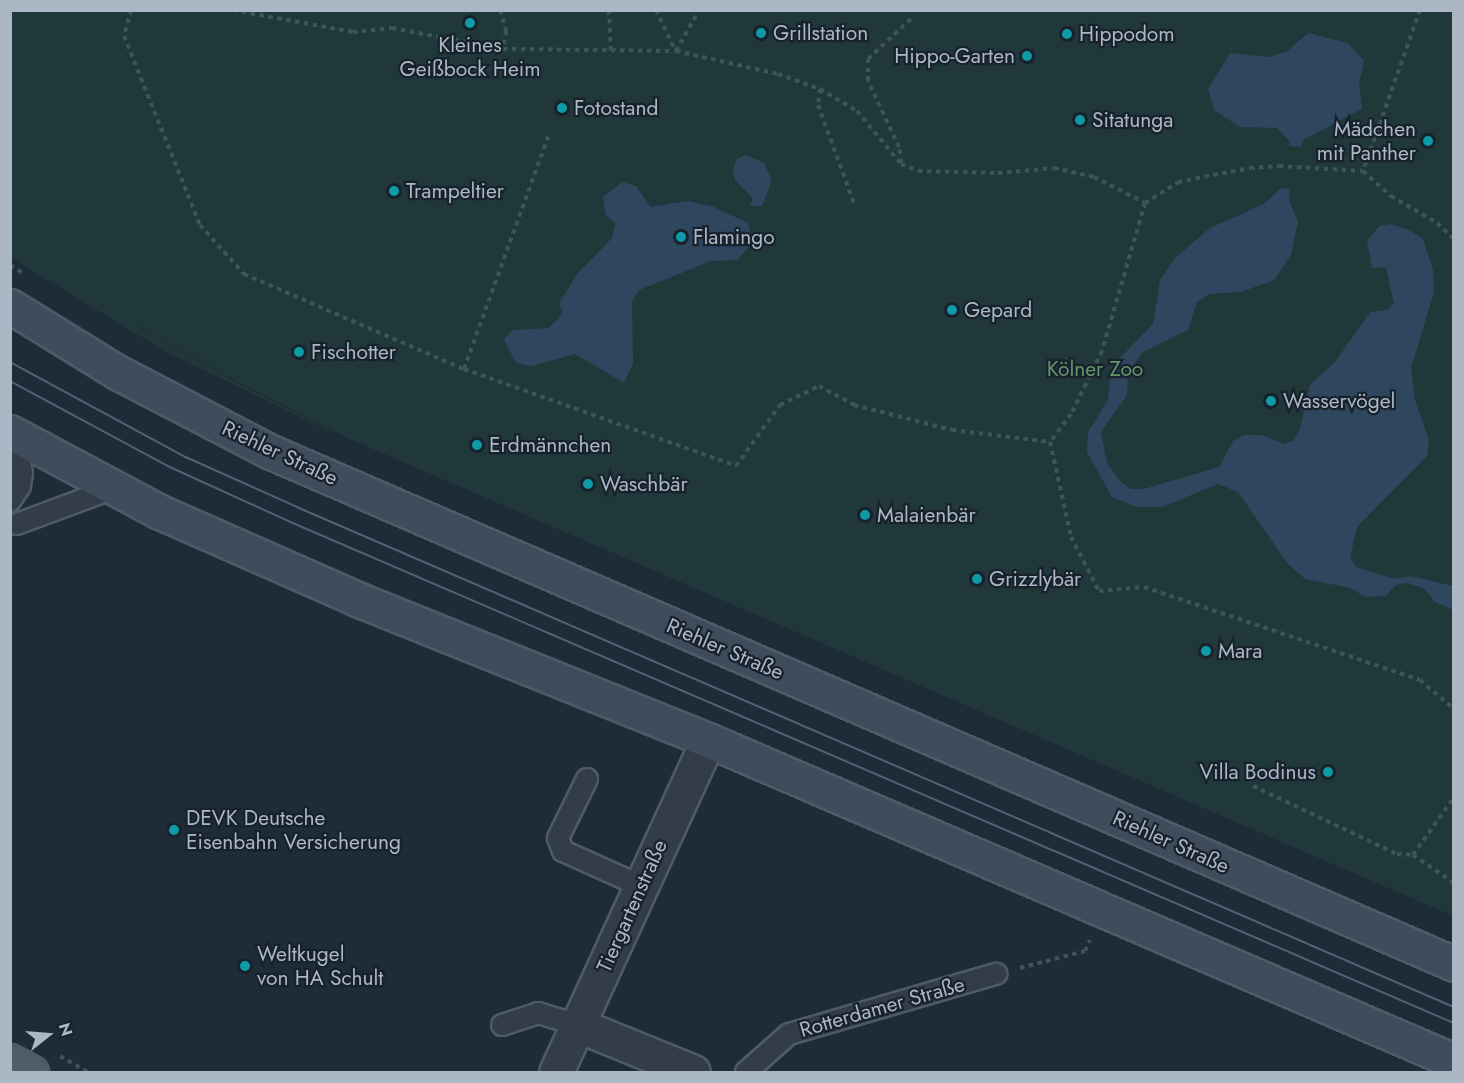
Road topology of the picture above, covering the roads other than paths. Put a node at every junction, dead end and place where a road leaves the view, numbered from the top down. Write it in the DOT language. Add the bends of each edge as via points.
graph roads {
  1 [pos="10,306"];
  2 [pos="13,434"];
  3 [pos="114,488"];
  4 [pos="10,501"];
  5 [pos="17,524"];
  6 [pos="708,740"];
  7 [pos="587,779"];
  8 [pos="641,886"];
  9 [pos="1454,964"];
  10 [pos="996,974"];
  11 [pos="502,1025"];
  12 [pos="578,1025"];
  13 [pos="10,1061"];
  14 [pos="1454,1061"];
  15 [pos="31,1072"];
  16 [pos="556,1072"];
  17 [pos="693,1072"];
  18 [pos="746,1072"];
  1 -- 9 [label="main road, Riehler Straße" via="117,372 271,452"];
  2 -- 3 [label="main road"];
  2 -- 4 [label="lane" via="22,473 20,486"];
  3 -- 5 [label="lane"];
  3 -- 6 [label="main road" via="357,599"];
  6 -- 8 [label="street, Tiergartenstraße"];
  6 -- 14 [label="main road"];
  7 -- 8 [label="lane" via="558,838 563,851"];
  8 -- 12 [label="street, Tiergartenstraße"];
  10 -- 18 [label="lane, Rotterdamer Straße" via="789,1034"];
  11 -- 12 [label="lane" via="538,1013"];
  12 -- 16 [label="street, Tiergartenstraße"];
  12 -- 17 [label="street"];
  13 -- 15 [label="main road"];
}
